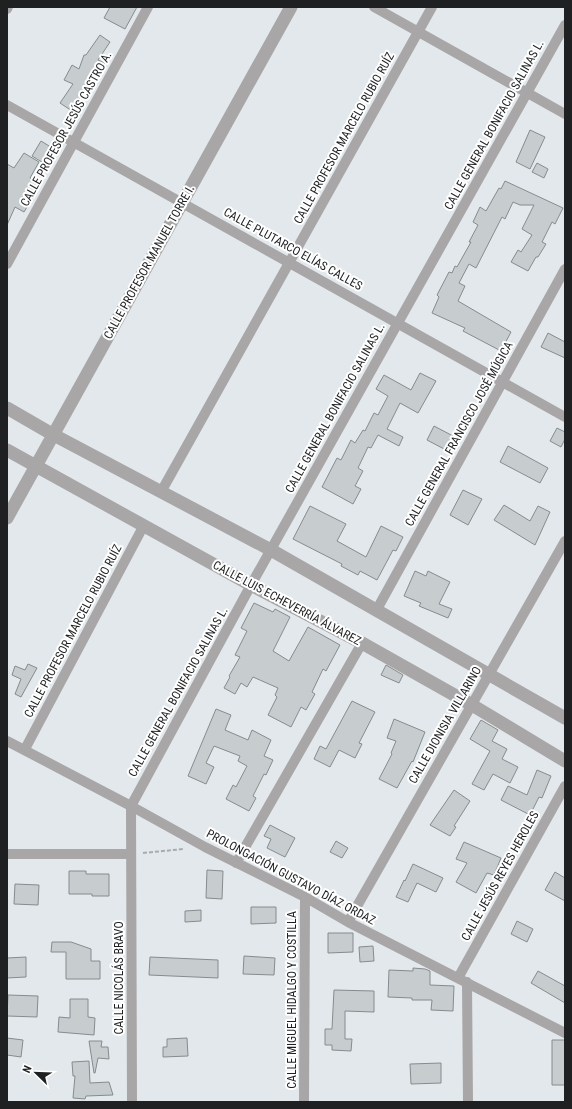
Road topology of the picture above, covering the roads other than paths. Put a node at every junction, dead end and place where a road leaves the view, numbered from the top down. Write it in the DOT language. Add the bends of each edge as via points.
graph roads {
  1 [pos="148,7"];
  2 [pos="291,7"];
  3 [pos="374,7"];
  4 [pos="432,7"];
  5 [pos="565,25"];
  6 [pos="418,31"];
  7 [pos="527,93"];
  8 [pos="7,105"];
  9 [pos="565,114"];
  10 [pos="74,142"];
  11 [pos="182,202"];
  12 [pos="289,262"];
  13 [pos="7,264"];
  14 [pos="565,269"];
  15 [pos="398,323"];
  16 [pos="503,382"];
  17 [pos="7,408"];
  18 [pos="565,417"];
  19 [pos="52,434"];
  20 [pos="7,450"];
  21 [pos="35,465"];
  22 [pos="161,492"];
  23 [pos="7,518"];
  24 [pos="144,525"];
  25 [pos="565,542"];
  26 [pos="271,550"];
  27 [pos="251,585"];
  28 [pos="376,611"];
  29 [pos="362,643"];
  30 [pos="489,674"];
  31 [pos="472,705"];
  32 [pos="565,718"];
  33 [pos="7,741"];
  34 [pos="25,749"];
  35 [pos="565,761"];
  36 [pos="565,786"];
  37 [pos="131,806"];
  38 [pos="7,854"];
  39 [pos="132,854"];
  40 [pos="236,863"];
  41 [pos="305,897"];
  42 [pos="348,922"];
  43 [pos="463,980"];
  44 [pos="565,1033"];
  45 [pos="132,1102"];
  46 [pos="304,1102"];
  47 [pos="468,1102"];
  1 -- 10 [label="street, CALLE PROFESOR JESÚS CASTRO A."];
  2 -- 11 [label="street, CALLE PROFESOR MANUEL TORRE I."];
  3 -- 6 [label="street"];
  4 -- 6 [label="street, CALLE PROFESOR MARCELO RUBIO RUÍZ"];
  5 -- 7 [label="street, CALLE GENERAL BONIFACIO SALINAS L."];
  6 -- 7 [label="street"];
  6 -- 12 [label="street, CALLE PROFESOR MARCELO RUBIO RUÍZ"];
  7 -- 9 [label="street"];
  7 -- 15 [label="street, CALLE GENERAL BONIFACIO SALINAS L."];
  8 -- 10 [label="street, CALLE PLUTARCO ELÍAS CALLES"];
  10 -- 11 [label="street, CALLE PLUTARCO ELÍAS CALLES"];
  10 -- 13 [label="street, CALLE PROFESOR JESÚS CASTRO A."];
  11 -- 12 [label="street, CALLE PLUTARCO ELÍAS CALLES"];
  11 -- 19 [label="street, CALLE PROFESOR MANUEL TORRE I."];
  12 -- 15 [label="street, CALLE PLUTARCO ELÍAS CALLES"];
  12 -- 22 [label="street, CALLE PROFESOR MARCELO RUBIO RUÍZ"];
  14 -- 16 [label="street, CALLE GENERAL FRANCISCO JOSÉ MÚGICA"];
  15 -- 16 [label="street, CALLE PLUTARCO ELÍAS CALLES"];
  15 -- 26 [label="street, CALLE GENERAL BONIFACIO SALINAS L."];
  16 -- 18 [label="street, CALLE PLUTARCO ELÍAS CALLES"];
  16 -- 28 [label="street, CALLE GENERAL FRANCISCO JOSÉ MÚGICA"];
  17 -- 19 [label="street"];
  19 -- 21 [label="street, CALLE PROFESOR MANUEL TORRE I."];
  19 -- 22 [label="street"];
  20 -- 21 [label="street, CALLE LUIS ECHEVERRÍA ÁLVAREZ"];
  21 -- 23 [label="street, CALLE PROFESOR MANUEL TORRE I."];
  21 -- 24 [label="street, CALLE LUIS ECHEVERRÍA ÁLVAREZ"];
  22 -- 26 [label="street"];
  24 -- 27 [label="street, CALLE LUIS ECHEVERRÍA ÁLVAREZ"];
  24 -- 34 [label="street, CALLE PROFESOR MARCELO RUBIO RUÍZ"];
  25 -- 30 [label="street, CALLE DIONISIA VILLARINO"];
  26 -- 27 [label="street, CALLE GENERAL BONIFACIO SALINAS L."];
  26 -- 28 [label="street"];
  27 -- 29 [label="street, CALLE LUIS ECHEVERRÍA ÁLVAREZ"];
  27 -- 37 [label="street, CALLE GENERAL BONIFACIO SALINAS L."];
  28 -- 30 [label="street"];
  29 -- 31 [label="street, CALLE LUIS ECHEVERRÍA ÁLVAREZ"];
  29 -- 40 [label="street"];
  30 -- 31 [label="street, CALLE DIONISIA VILLARINO"];
  30 -- 32 [label="street"];
  31 -- 35 [label="street, CALLE LUIS ECHEVERRÍA ÁLVAREZ"];
  31 -- 42 [label="street, CALLE DIONISIA VILLARINO"];
  33 -- 34 [label="street, PROLONGACIÓN GUSTAVO DÍAZ ORDAZ"];
  34 -- 37 [label="street, PROLONGACIÓN GUSTAVO DÍAZ ORDAZ"];
  36 -- 43 [label="street, CALLE JESÚS REYES HEROLES"];
  37 -- 39 [label="street, CALLE NICOLÁS BRAVO"];
  37 -- 40 [label="street, PROLONGACIÓN GUSTAVO DÍAZ ORDAZ"];
  38 -- 39 [label="street"];
  39 -- 45 [label="street, CALLE NICOLÁS BRAVO"];
  40 -- 41 [label="street, PROLONGACIÓN GUSTAVO DÍAZ ORDAZ"];
  41 -- 42 [label="street, PROLONGACIÓN GUSTAVO DÍAZ ORDAZ"];
  41 -- 46 [label="street, CALLE MIGUEL HIDALGO Y COSTILLA"];
  42 -- 43 [label="street, PROLONGACIÓN GUSTAVO DÍAZ ORDAZ"];
  43 -- 44 [label="street, PROLONGACIÓN GUSTAVO DÍAZ ORDAZ"];
  43 -- 47 [label="street"];
}
